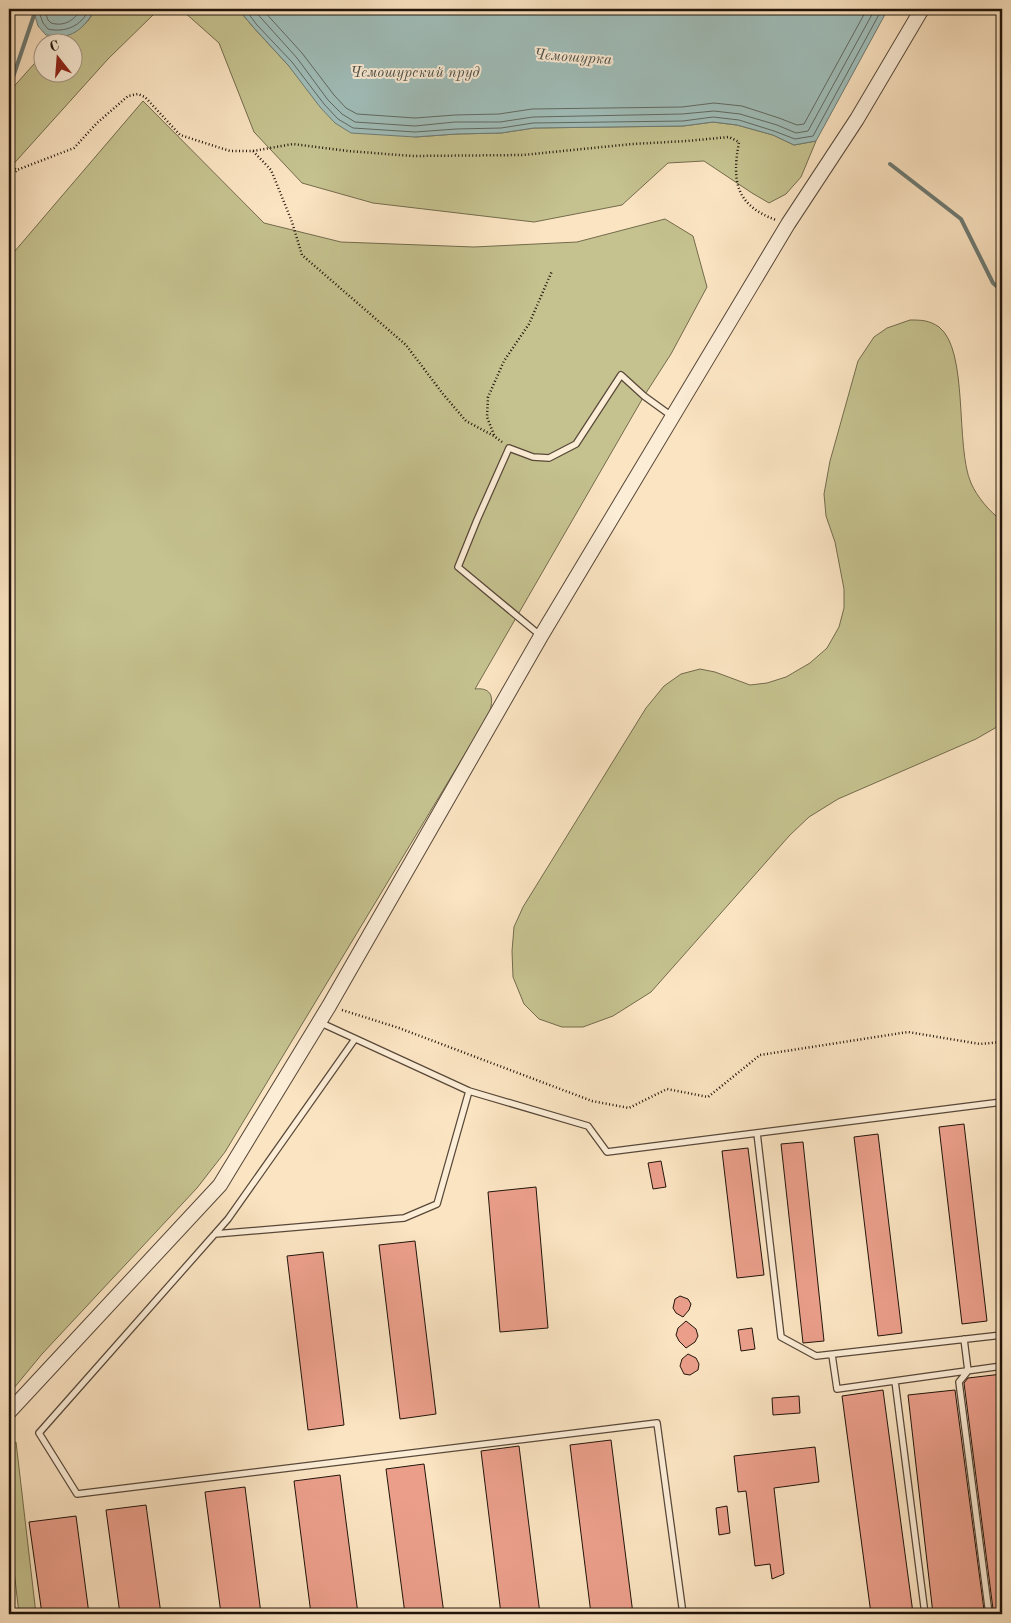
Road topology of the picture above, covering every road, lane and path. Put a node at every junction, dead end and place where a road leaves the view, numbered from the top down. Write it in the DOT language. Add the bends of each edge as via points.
graph roads {
  1 [pos="922,9"];
  2 [pos="252,151"];
  3 [pos="9,165"];
  4 [pos="17,170"];
  5 [pos="9,180"];
  6 [pos="788,224"];
  7 [pos="552,271"];
  8 [pos="673,417"];
  9 [pos="494,436"];
  10 [pos="509,448"];
  11 [pos="541,636"];
  12 [pos="329,1006"];
  13 [pos="319,1022"];
  14 [pos="355,1039"];
  15 [pos="1002,1042"];
  16 [pos="469,1091"];
  17 [pos="1002,1102"];
  18 [pos="757,1133"];
  19 [pos="215,1234"];
  20 [pos="1002,1335"];
  21 [pos="964,1339"];
  22 [pos="832,1355"];
  23 [pos="1002,1366"];
  24 [pos="968,1371"];
  25 [pos="895,1381"];
  26 [pos="9,1412"];
  27 [pos="683,1614"];
  28 [pos="925,1614"];
  29 [pos="989,1614"];
  1 -- 6 [label="street" via="857,119"];
  2 -- 4 [label="path" via="230,151 180,135 145,97 138,94 128,96 74,148"];
  2 -- 6 [label="path" via="293,144 412,156 523,155 729,137 740,142 735,165 739,191 752,207"];
  2 -- 9 [label="path" via="271,170 302,255 406,345 466,422"];
  3 -- 4 [label="path"];
  4 -- 5 [label="path"];
  6 -- 8 [label="street"];
  7 -- 9 [label="path" via="529,324 504,361 488,396 487,417"];
  8 -- 10 [label="lane" via="621,374 576,444 549,458"];
  8 -- 11 [label="street"];
  9 -- 10 [label="path"];
  10 -- 11 [label="lane" via="458,567"];
  11 -- 12 [label="street"];
  12 -- 13 [label="street"];
  12 -- 15 [label="path" via="399,1028 592,1101 628,1108 667,1089 708,1097 760,1055 908,1032 980,1044"];
  13 -- 14 [label="lane"];
  13 -- 26 [label="street" via="220,1185"];
  14 -- 16 [label="lane"];
  14 -- 19 [label="lane"];
  16 -- 18 [label="lane" via="588,1126 608,1152"];
  16 -- 19 [label="lane" via="438,1204 404,1218"];
  17 -- 18 [label="lane"];
  18 -- 22 [label="lane" via="781,1337 816,1356"];
  19 -- 27 [label="lane" via="39,1433 77,1494 656,1423"];
  20 -- 21 [label="lane"];
  21 -- 22 [label="lane"];
  21 -- 24 [label="lane"];
  22 -- 25 [label="lane" via="837,1389"];
  23 -- 24 [label="lane"];
  24 -- 25 [label="lane"];
  24 -- 29 [label="lane" via="959,1382"];
  25 -- 28 [label="lane"];
}
